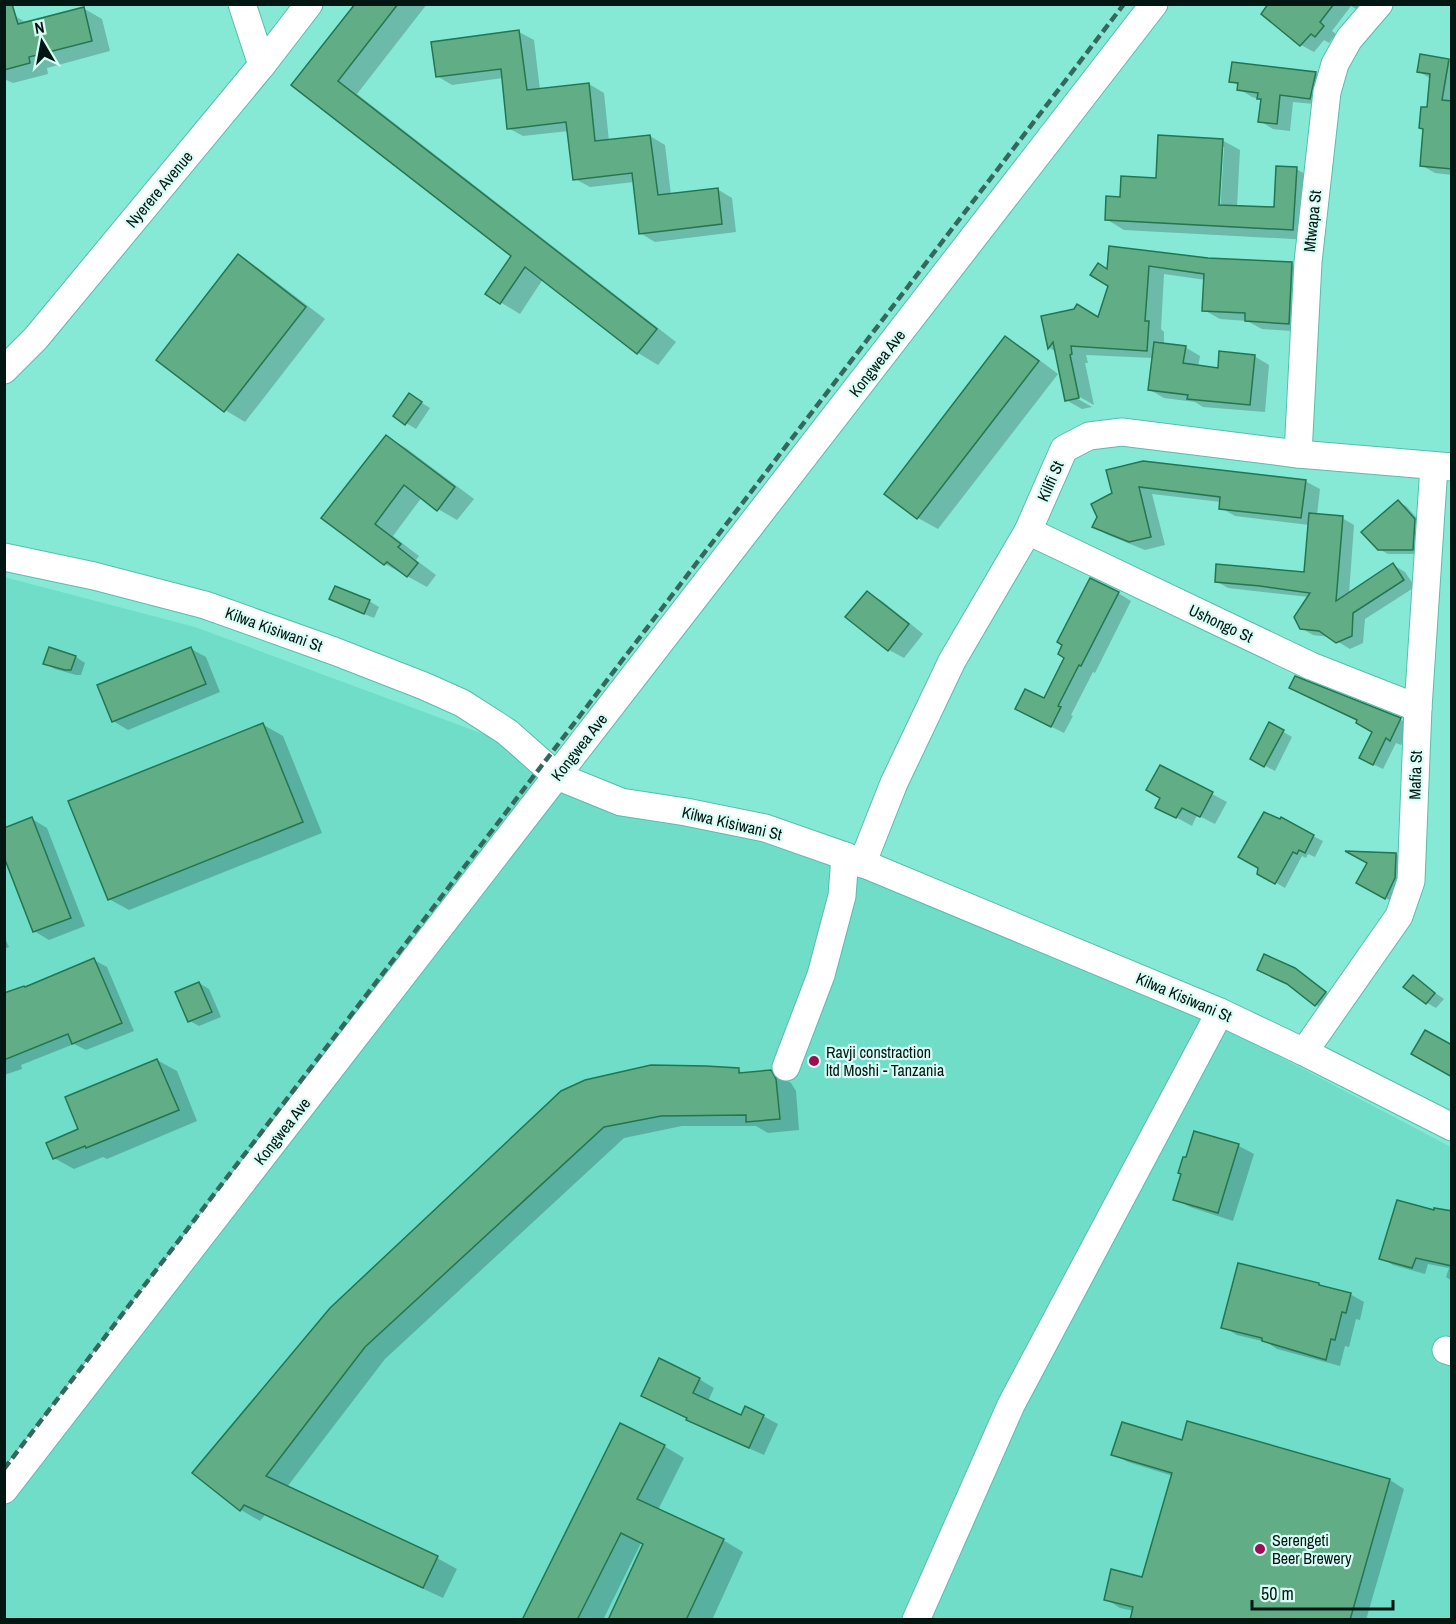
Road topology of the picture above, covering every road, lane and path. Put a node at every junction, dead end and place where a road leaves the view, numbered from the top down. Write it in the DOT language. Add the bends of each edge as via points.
graph roads {
  1 [pos="242,4"];
  2 [pos="309,4"];
  3 [pos="1154,4"];
  4 [pos="1379,4"];
  5 [pos="262,65"];
  6 [pos="4,370"];
  7 [pos="1298,454"];
  8 [pos="1443,467"];
  9 [pos="1028,531"];
  10 [pos="4,557"];
  11 [pos="1418,708"];
  12 [pos="556,776"];
  13 [pos="854,860"];
  14 [pos="1220,1012"];
  15 [pos="1304,1052"];
  16 [pos="786,1067"];
  17 [pos="1452,1127"];
  18 [pos="4,1490"];
  19 [pos="916,1620"];
  1 -- 5 [label="street"];
  2 -- 5 [label="street, Nyerere Avenue"];
  3 -- 12 [label="street, Kongwea Ave"];
  4 -- 7 [label="street, Mtwapa St" via="1349,39 1335,64 1327,92 1308,262"];
  5 -- 6 [label="street, Nyerere Avenue" via="36,338"];
  7 -- 8 [label="street, Kilifi St"];
  7 -- 9 [label="street, Kilifi St" via="1122,432 1089,436 1064,449"];
  8 -- 11 [label="street, Mafia St"];
  9 -- 11 [label="street, Ushongo St" via="1311,666"];
  9 -- 13 [label="street, Kilifi St" via="952,661"];
  10 -- 12 [label="street, Kilwa Kisiwani St" via="205,605 424,686 462,703 507,732"];
  11 -- 15 [label="street, Mafia St" via="1411,881 1400,916"];
  12 -- 13 [label="street, Kilwa Kisiwani St" via="621,802 765,828"];
  12 -- 18 [label="street, Kongwea Ave"];
  13 -- 14 [label="street, Kilwa Kisiwani St"];
  13 -- 16 [label="street, Kilifi St" via="822,975"];
  14 -- 15 [label="street, Kilwa Kisiwani St"];
  14 -- 19 [label="street" via="1011,1405"];
  15 -- 17 [label="street, Kilwa Kisiwani St"];
}
